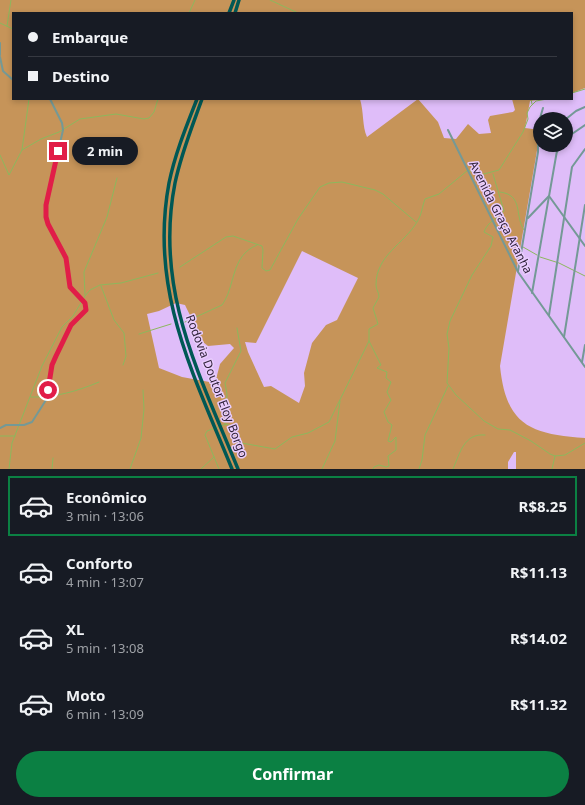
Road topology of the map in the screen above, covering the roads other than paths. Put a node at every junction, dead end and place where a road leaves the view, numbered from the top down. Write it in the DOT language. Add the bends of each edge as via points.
graph roads {
  1 [pos="234,0"];
  2 [pos="239,0"];
  3 [pos="229,12"];
  4 [pos="235,12"];
  5 [pos="0,43"];
  6 [pos="0,56"];
  7 [pos="12,79"];
  8 [pos="50,100"];
  9 [pos="197,100"];
  10 [pos="202,100"];
  11 [pos="585,107"];
  12 [pos="543,108"];
  13 [pos="573,113"];
  14 [pos="585,125"];
  15 [pos="448,130"];
  16 [pos="573,133"];
  17 [pos="585,149"];
  18 [pos="557,153"];
  19 [pos="548,196"];
  20 [pos="585,204"];
  21 [pos="563,216"];
  22 [pos="527,219"];
  23 [pos="580,239"];
  24 [pos="585,246"];
  25 [pos="518,272"];
  26 [pos="532,293"];
  27 [pos="549,316"];
  28 [pos="564,338"];
  29 [pos="585,345"];
  30 [pos="582,363"];
  31 [pos="585,367"];
  32 [pos="0,428"];
  33 [pos="232,469"];
  34 [pos="238,469"];
  1 -- 3 [label="highway"];
  2 -- 4 [label="highway"];
  5 -- 6 [label="street"];
  6 -- 7 [label="street" via="3,71"];
  8 -- 32 [label="street" via="63,130 46,205 46,217 66,258 70,287 85,303 86,310 71,325 52,365 46,400 32,422"];
  9 -- 33 [label="highway, Rodovia Doutor Eloy Borgo" via="179,145 169,188 164,225 165,269 180,338"];
  10 -- 34 [label="highway, Rodovia Doutor Eloy Borgo" via="182,152 174,188 170,226 170,268 177,310 186,341"];
  11 -- 13 [label="street"];
  12 -- 22 [label="street" via="538,125 538,152"];
  14 -- 16 [label="street"];
  15 -- 25 [label="street, Avenida Graça Aranha"];
  17 -- 21 [label="street" via="572,167"];
  18 -- 19 [label="street"];
  19 -- 21 [label="street"];
  19 -- 22 [label="street"];
  19 -- 26 [label="street"];
  20 -- 23 [label="street"];
  21 -- 23 [label="street"];
  21 -- 27 [label="street"];
  22 -- 25 [label="street"];
  23 -- 24 [label="street"];
  23 -- 28 [label="street"];
  25 -- 26 [label="street, Avenida Graça Aranha"];
  26 -- 27 [label="street, Avenida Graça Aranha"];
  27 -- 28 [label="street, Avenida Graça Aranha"];
  28 -- 30 [label="street, Avenida Graça Aranha"];
  29 -- 30 [label="street"];
  30 -- 31 [label="street, Avenida Graça Aranha"];
}
